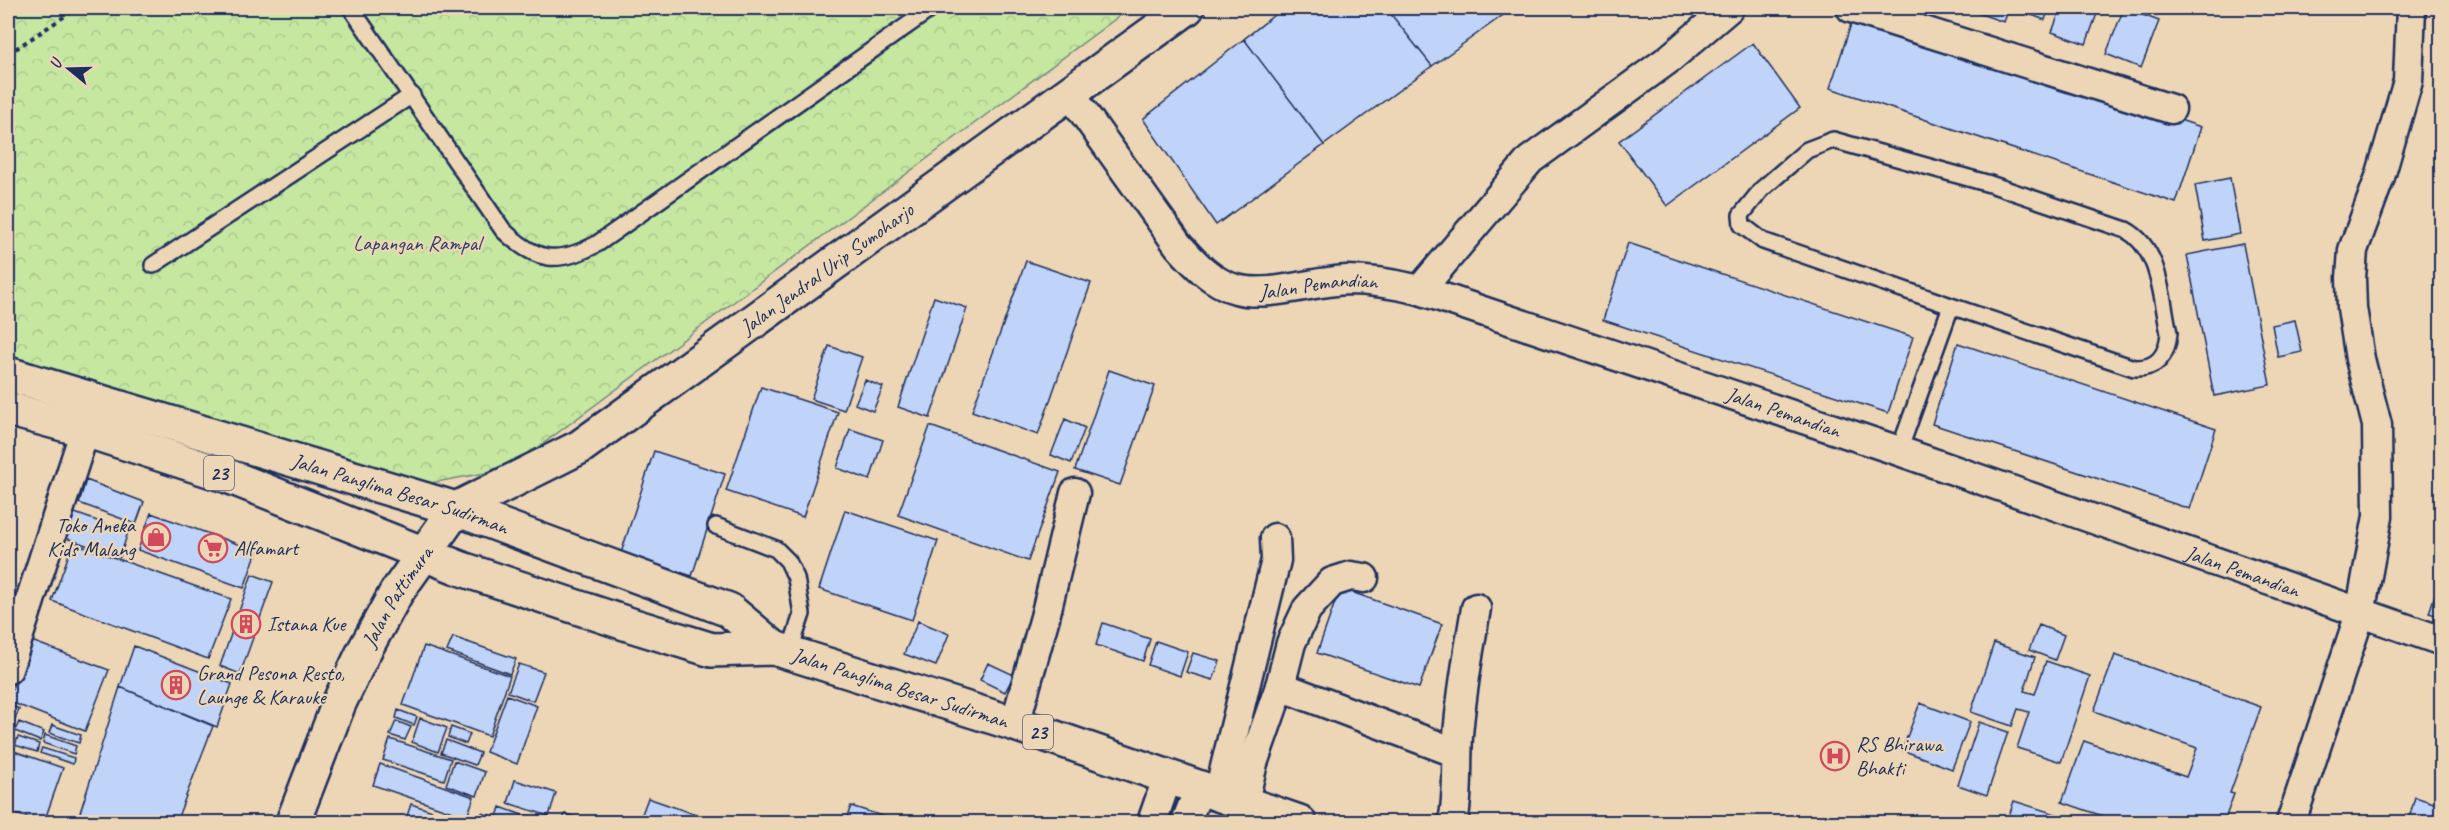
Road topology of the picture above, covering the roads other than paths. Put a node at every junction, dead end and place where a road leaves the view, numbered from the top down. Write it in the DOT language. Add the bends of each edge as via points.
graph roads {
  1 [pos="351,8"];
  2 [pos="932,8"];
  3 [pos="1187,8"];
  4 [pos="1729,8"];
  5 [pos="1851,8"];
  6 [pos="2411,8"];
  7 [pos="1069,92"];
  8 [pos="412,95"];
  9 [pos="2171,109"];
  10 [pos="153,265"];
  11 [pos="1420,290"];
  12 [pos="1951,306"];
  13 [pos="8,374"];
  14 [pos="8,409"];
  15 [pos="85,430"];
  16 [pos="1899,451"];
  17 [pos="1075,493"];
  18 [pos="456,509"];
  19 [pos="716,525"];
  20 [pos="1275,538"];
  21 [pos="425,554"];
  22 [pos="1364,578"];
  23 [pos="1476,608"];
  24 [pos="2360,614"];
  25 [pos="2442,641"];
  26 [pos="782,651"];
  27 [pos="8,669"];
  28 [pos="1280,686"];
  29 [pos="1015,724"];
  30 [pos="1457,753"];
  31 [pos="1168,777"];
  32 [pos="1220,797"];
  33 [pos="292,822"];
  34 [pos="1152,822"];
  35 [pos="1186,822"];
  36 [pos="1299,822"];
  37 [pos="1453,822"];
  38 [pos="2291,822"];
  1 -- 8 [label="lane"];
  2 -- 8 [label="lane" via="573,257 551,259 534,254 503,230"];
  3 -- 7 [label="main road, Jalan Jendral Urip Sumoharjo"];
  4 -- 11 [label="street" via="1669,59 1530,160"];
  5 -- 9 [label="street"];
  6 -- 24 [label="street" via="2408,81 2380,177 2353,250 2352,308 2377,426 2378,516"];
  7 -- 11 [label="street, Jalan Pemandian" via="1179,245 1216,280 1237,290 1255,291 1345,280 1383,282"];
  7 -- 18 [label="main road, Jalan Jendral Urip Sumoharjo" via="580,447"];
  8 -- 10 [label="lane"];
  11 -- 16 [label="street, Jalan Pemandian"];
  12 -- 12 [label="lane" via="1763,241 1742,225 1741,214 1762,189 1807,150 1833,140 1990,183 2126,230 2142,241 2154,263 2168,342 2159,362 2152,367 2134,368"];
  12 -- 16 [label="lane"];
  13 -- 18 [label="main road, Jalan Panglima Besar Sudirman / 23"];
  14 -- 15 [label="main road, Jalan Panglima Besar Sudirman / 23"];
  15 -- 21 [label="main road, Jalan Panglima Besar Sudirman / 23" via="228,476"];
  15 -- 27 [label="street"];
  16 -- 24 [label="street, Jalan Pemandian"];
  17 -- 29 [label="street"];
  18 -- 21 [label="main road, Jalan Pattimura"];
  18 -- 26 [label="main road, Jalan Panglima Besar Sudirman / 23" via="729,610"];
  19 -- 26 [label="lane" via="776,549 788,561 796,578 802,614"];
  20 -- 32 [label="street" via="1276,560"];
  21 -- 26 [label="main road, Jalan Panglima Besar Sudirman / 23" via="526,591 712,650"];
  21 -- 33 [label="main road, Jalan Pattimura" via="396,592 363,653"];
  22 -- 28 [label="street" via="1351,576 1332,582 1307,609 1291,643"];
  23 -- 30 [label="street" via="1461,698"];
  24 -- 25 [label="street, Jalan Pemandian"];
  24 -- 38 [label="street"];
  26 -- 29 [label="main road, Jalan Panglima Besar Sudirman / 23"];
  28 -- 30 [label="street"];
  28 -- 32 [label="street" via="1253,763"];
  29 -- 31 [label="main road, Jalan Panglima Besar Sudirman / 23"];
  30 -- 37 [label="street"];
  31 -- 32 [label="main road, Jalan Panglima Besar Sudirman / 23"];
  31 -- 34 [label="street"];
  32 -- 35 [label="street"];
  32 -- 36 [label="main road, Jalan Panglima Besar Sudirman / 23"];
}
